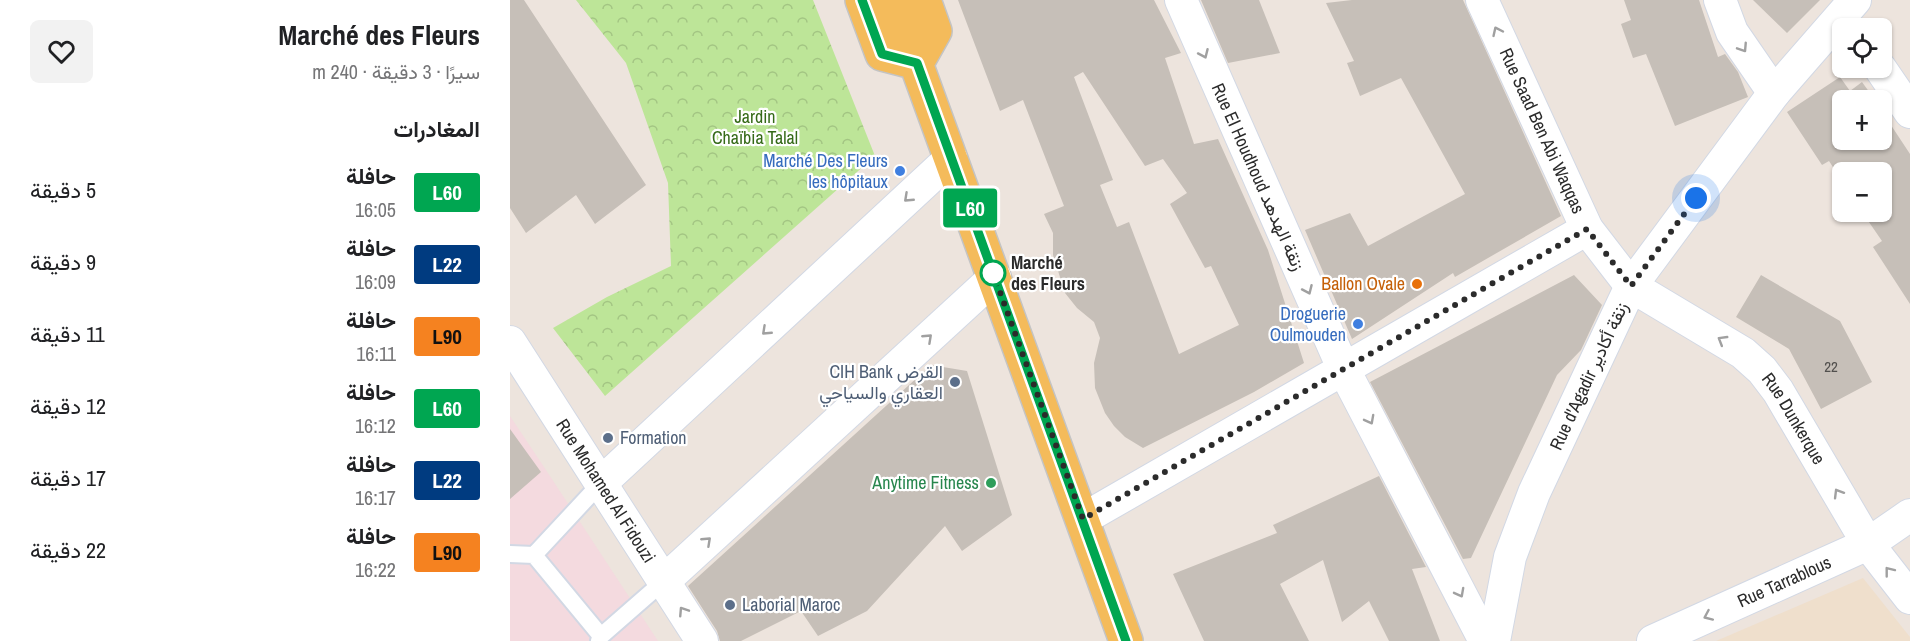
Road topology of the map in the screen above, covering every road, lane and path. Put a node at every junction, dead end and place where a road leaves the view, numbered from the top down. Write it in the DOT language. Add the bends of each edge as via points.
graph roads {
  1 [pos="862,0"];
  2 [pos="893,0"];
  3 [pos="924,0"];
  4 [pos="1181,0"];
  5 [pos="1482,0"];
  6 [pos="1720,0"];
  7 [pos="1851,14"];
  8 [pos="917,63"];
  9 [pos="1887,78"];
  10 [pos="1774,93"];
  11 [pos="1910,112"];
  12 [pos="951,158"];
  13 [pos="1587,229"];
  14 [pos="995,277"];
  15 [pos="1631,286"];
  16 [pos="510,342"];
  17 [pos="1343,368"];
  18 [pos="600,483"];
  19 [pos="1910,515"];
  20 [pos="1083,519"];
  21 [pos="1868,544"];
  22 [pos="510,554"];
  23 [pos="534,555"];
  24 [pos="664,581"];
  25 [pos="1910,598"];
  26 [pos="600,638"];
  27 [pos="702,641"];
  28 [pos="1126,641"];
  29 [pos="1485,641"];
  30 [pos="1494,641"];
  31 [pos="1653,641"];
  1 -- 8 [label="main road" via="882,54"];
  2 -- 8 [label="main road"];
  3 -- 8 [label="main road" via="935,31"];
  4 -- 17 [label="street, Rue El Houdhoud زنقة الهدهد, one-way"];
  13 -- 5 [label="street, Rue Saad Ben Abi Waqqas, one-way"];
  6 -- 10 [label="street, one-way" via="1732,32"];
  7 -- 10 [label="street, Rue d'Agadir زنقة أكادير"];
  8 -- 12 [label="main road"];
  9 -- 11 [label="street"];
  10 -- 15 [label="street, Rue d'Agadir زنقة أكادير"];
  12 -- 14 [label="main road"];
  12 -- 18 [label="street, one-way"];
  13 -- 15 [label="street, Rue Saad Ben Abi Waqqas"];
  13 -- 17 [label="street"];
  14 -- 20 [label="main road"];
  24 -- 14 [label="street, one-way"];
  21 -- 15 [label="street, Rue Dunkerque, one-way" via="1762,370 1743,353"];
  15 -- 30 [label="street, Rue d'Agadir زنقة أكادير" via="1534,493 1510,557"];
  16 -- 18 [label="street, Rue Mohamed Al Fidouzi"];
  17 -- 20 [label="street"];
  17 -- 29 [label="street, Rue El Houdhoud زنقة الهدهد, one-way"];
  18 -- 23 [label="lane"];
  18 -- 24 [label="street, Rue Mohamed Al Fidouzi"];
  19 -- 21 [label="street, Rue Tarrablous"];
  20 -- 28 [label="main road"];
  25 -- 21 [label="street, Rue Dunkerque, one-way"];
  21 -- 31 [label="street, Rue Tarrablous, one-way"];
  22 -- 23 [label="lane"];
  23 -- 26 [label="lane"];
  24 -- 26 [label="lane"];
  27 -- 24 [label="street, Rue Mohamed Al Fidouzi, one-way"];
}
